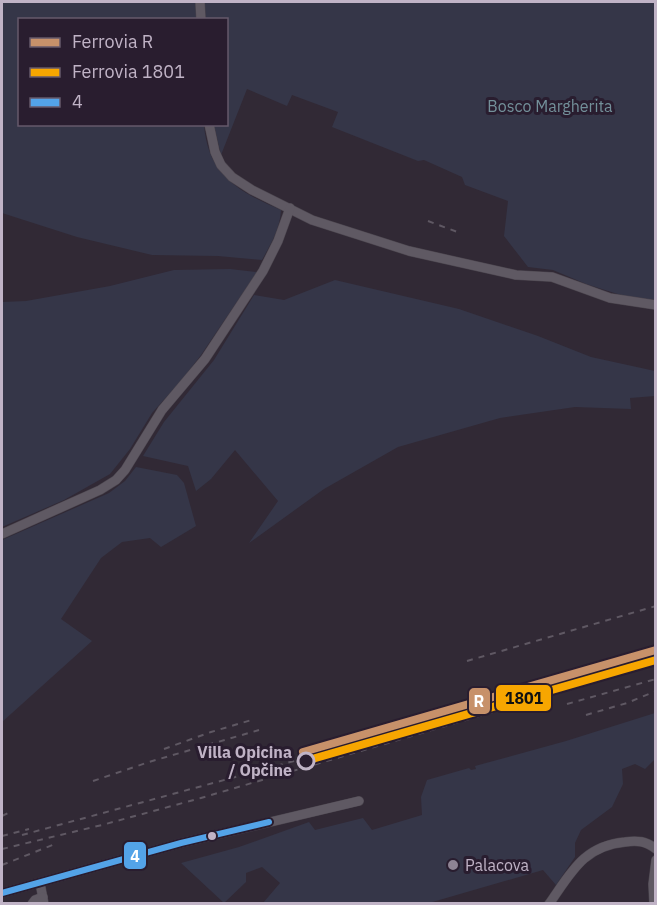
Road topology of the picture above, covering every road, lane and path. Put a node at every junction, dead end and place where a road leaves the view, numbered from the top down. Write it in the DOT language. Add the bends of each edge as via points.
graph roads {
  1 [pos="200,2"];
  2 [pos="201,18"];
  3 [pos="209,126"];
  4 [pos="290,208"];
  5 [pos="656,305"];
  6 [pos="2,534"];
  7 [pos="359,801"];
  8 [pos="656,849"];
  9 [pos="656,860"];
  10 [pos="40,883"];
  11 [pos="2,893"];
  12 [pos="43,900"];
  13 [pos="32,903"];
  14 [pos="549,903"];
  15 [pos="654,903"];
  1 -- 2 [label="street"];
  3 -- 4 [label="street" via="215,152 226,172 245,187"];
  4 -- 5 [label="street" via="320,223 409,251 516,275 552,277 610,298"];
  4 -- 6 [label="street" via="263,271 205,359 162,410 125,470 100,490"];
  7 -- 10 [label="street" via="181,843"];
  8 -- 14 [label="street" via="640,841 619,842 594,850 582,859"];
  9 -- 15 [label="street"];
  10 -- 11 [label="street"];
  10 -- 12 [label="street"];
  12 -- 13 [label="street"];
}
